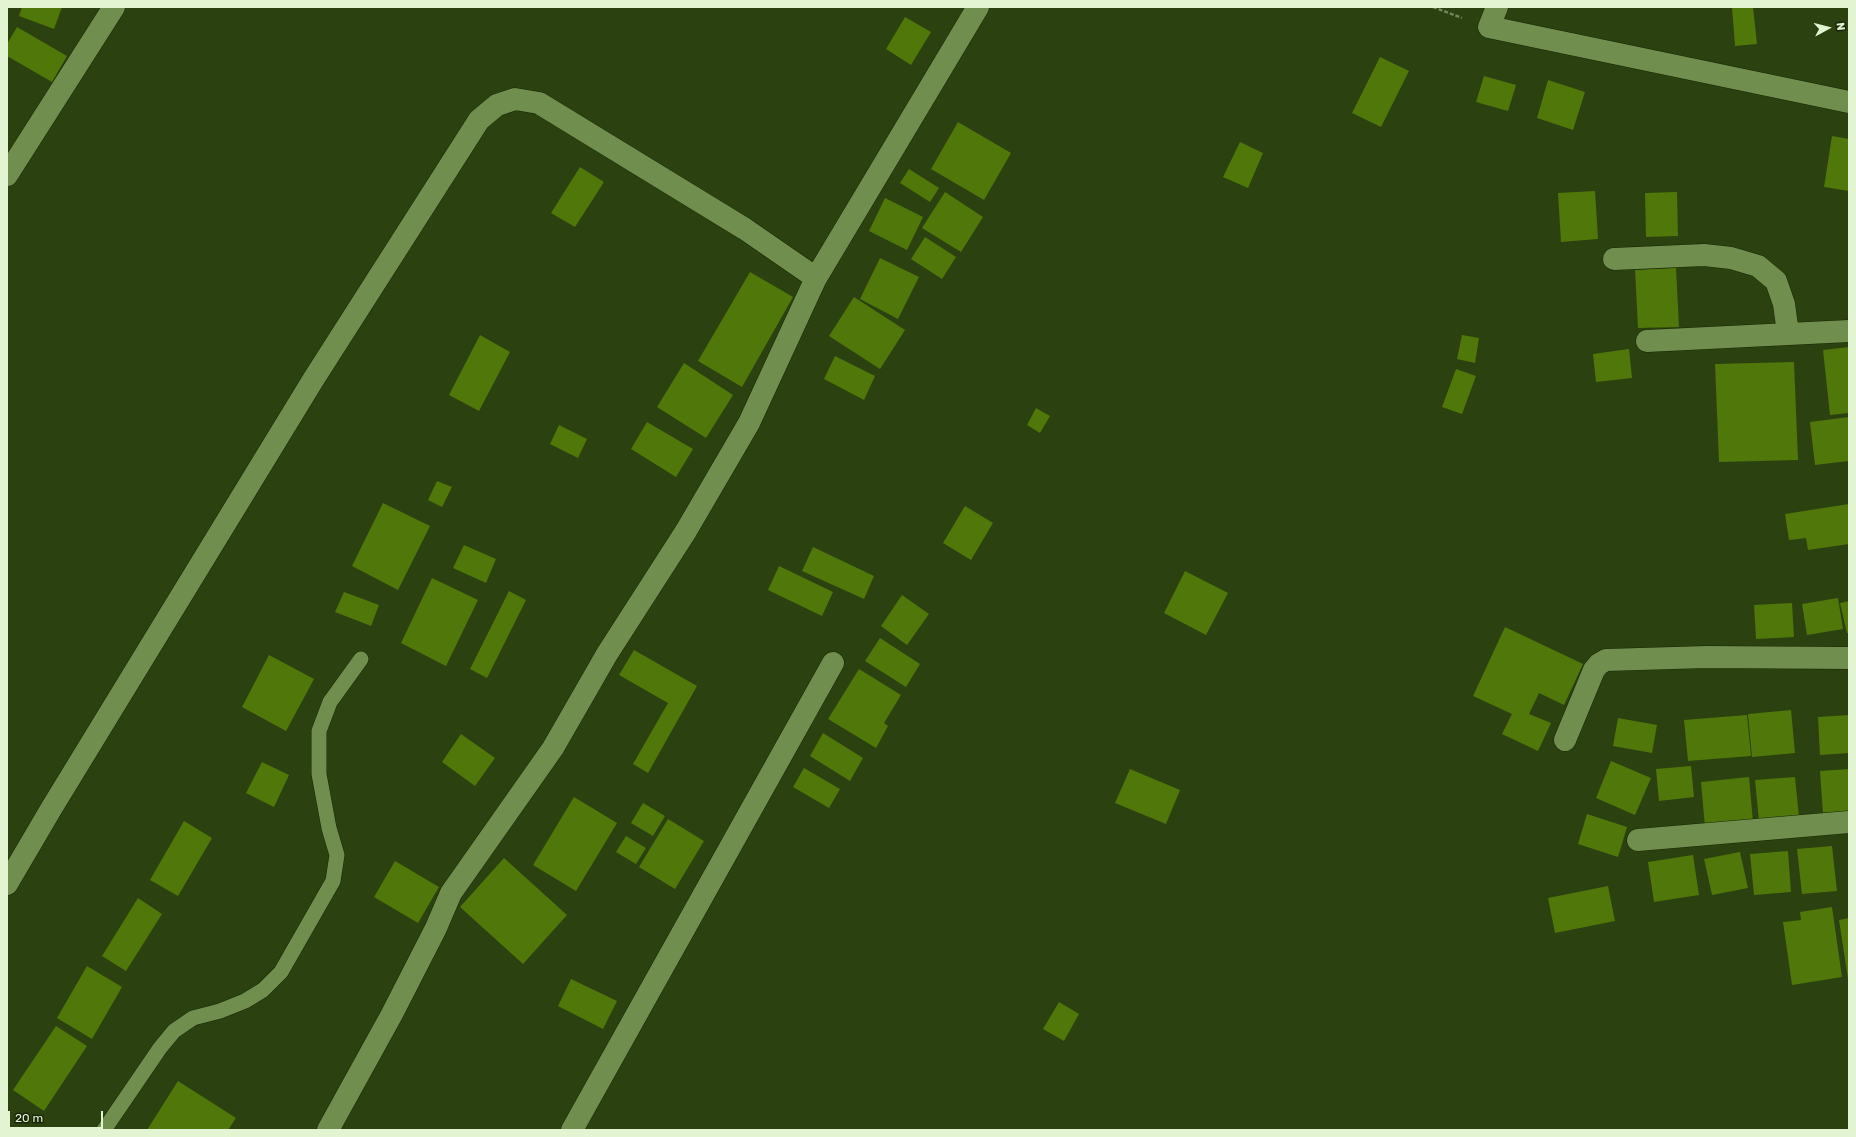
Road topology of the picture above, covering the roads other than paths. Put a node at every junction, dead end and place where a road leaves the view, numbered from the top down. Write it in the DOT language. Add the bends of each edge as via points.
graph roads {
  1 [pos="114,7"];
  2 [pos="978,7"];
  3 [pos="1497,7"];
  4 [pos="1849,102"];
  5 [pos="7,174"];
  6 [pos="1614,260"];
  7 [pos="816,278"];
  8 [pos="1849,331"];
  9 [pos="1788,333"];
  10 [pos="1647,340"];
  11 [pos="1849,658"];
  12 [pos="361,659"];
  13 [pos="833,663"];
  14 [pos="1565,740"];
  15 [pos="1849,822"];
  16 [pos="1638,840"];
  17 [pos="7,884"];
  18 [pos="104,1130"];
  19 [pos="328,1130"];
  20 [pos="572,1130"];
  1 -- 5 [label="street"];
  2 -- 7 [label="street"];
  3 -- 4 [label="street" via="1489,27"];
  6 -- 9 [label="street" via="1704,255 1731,258 1758,266 1776,281 1784,304"];
  7 -- 17 [label="street" via="745,229 540,103 515,99 497,105 480,120 317,373"];
  7 -- 19 [label="street" via="749,423 686,531 607,654 553,748 451,893 392,1014"];
  8 -- 9 [label="street"];
  9 -- 10 [label="street"];
  11 -- 14 [label="street" via="1707,657 1606,660 1594,670"];
  12 -- 18 [label="lane" via="330,702 319,731 319,774 337,855 333,881 281,972 263,990 246,1001 192,1018 174,1031"];
  13 -- 20 [label="street"];
  15 -- 16 [label="street"];
}
